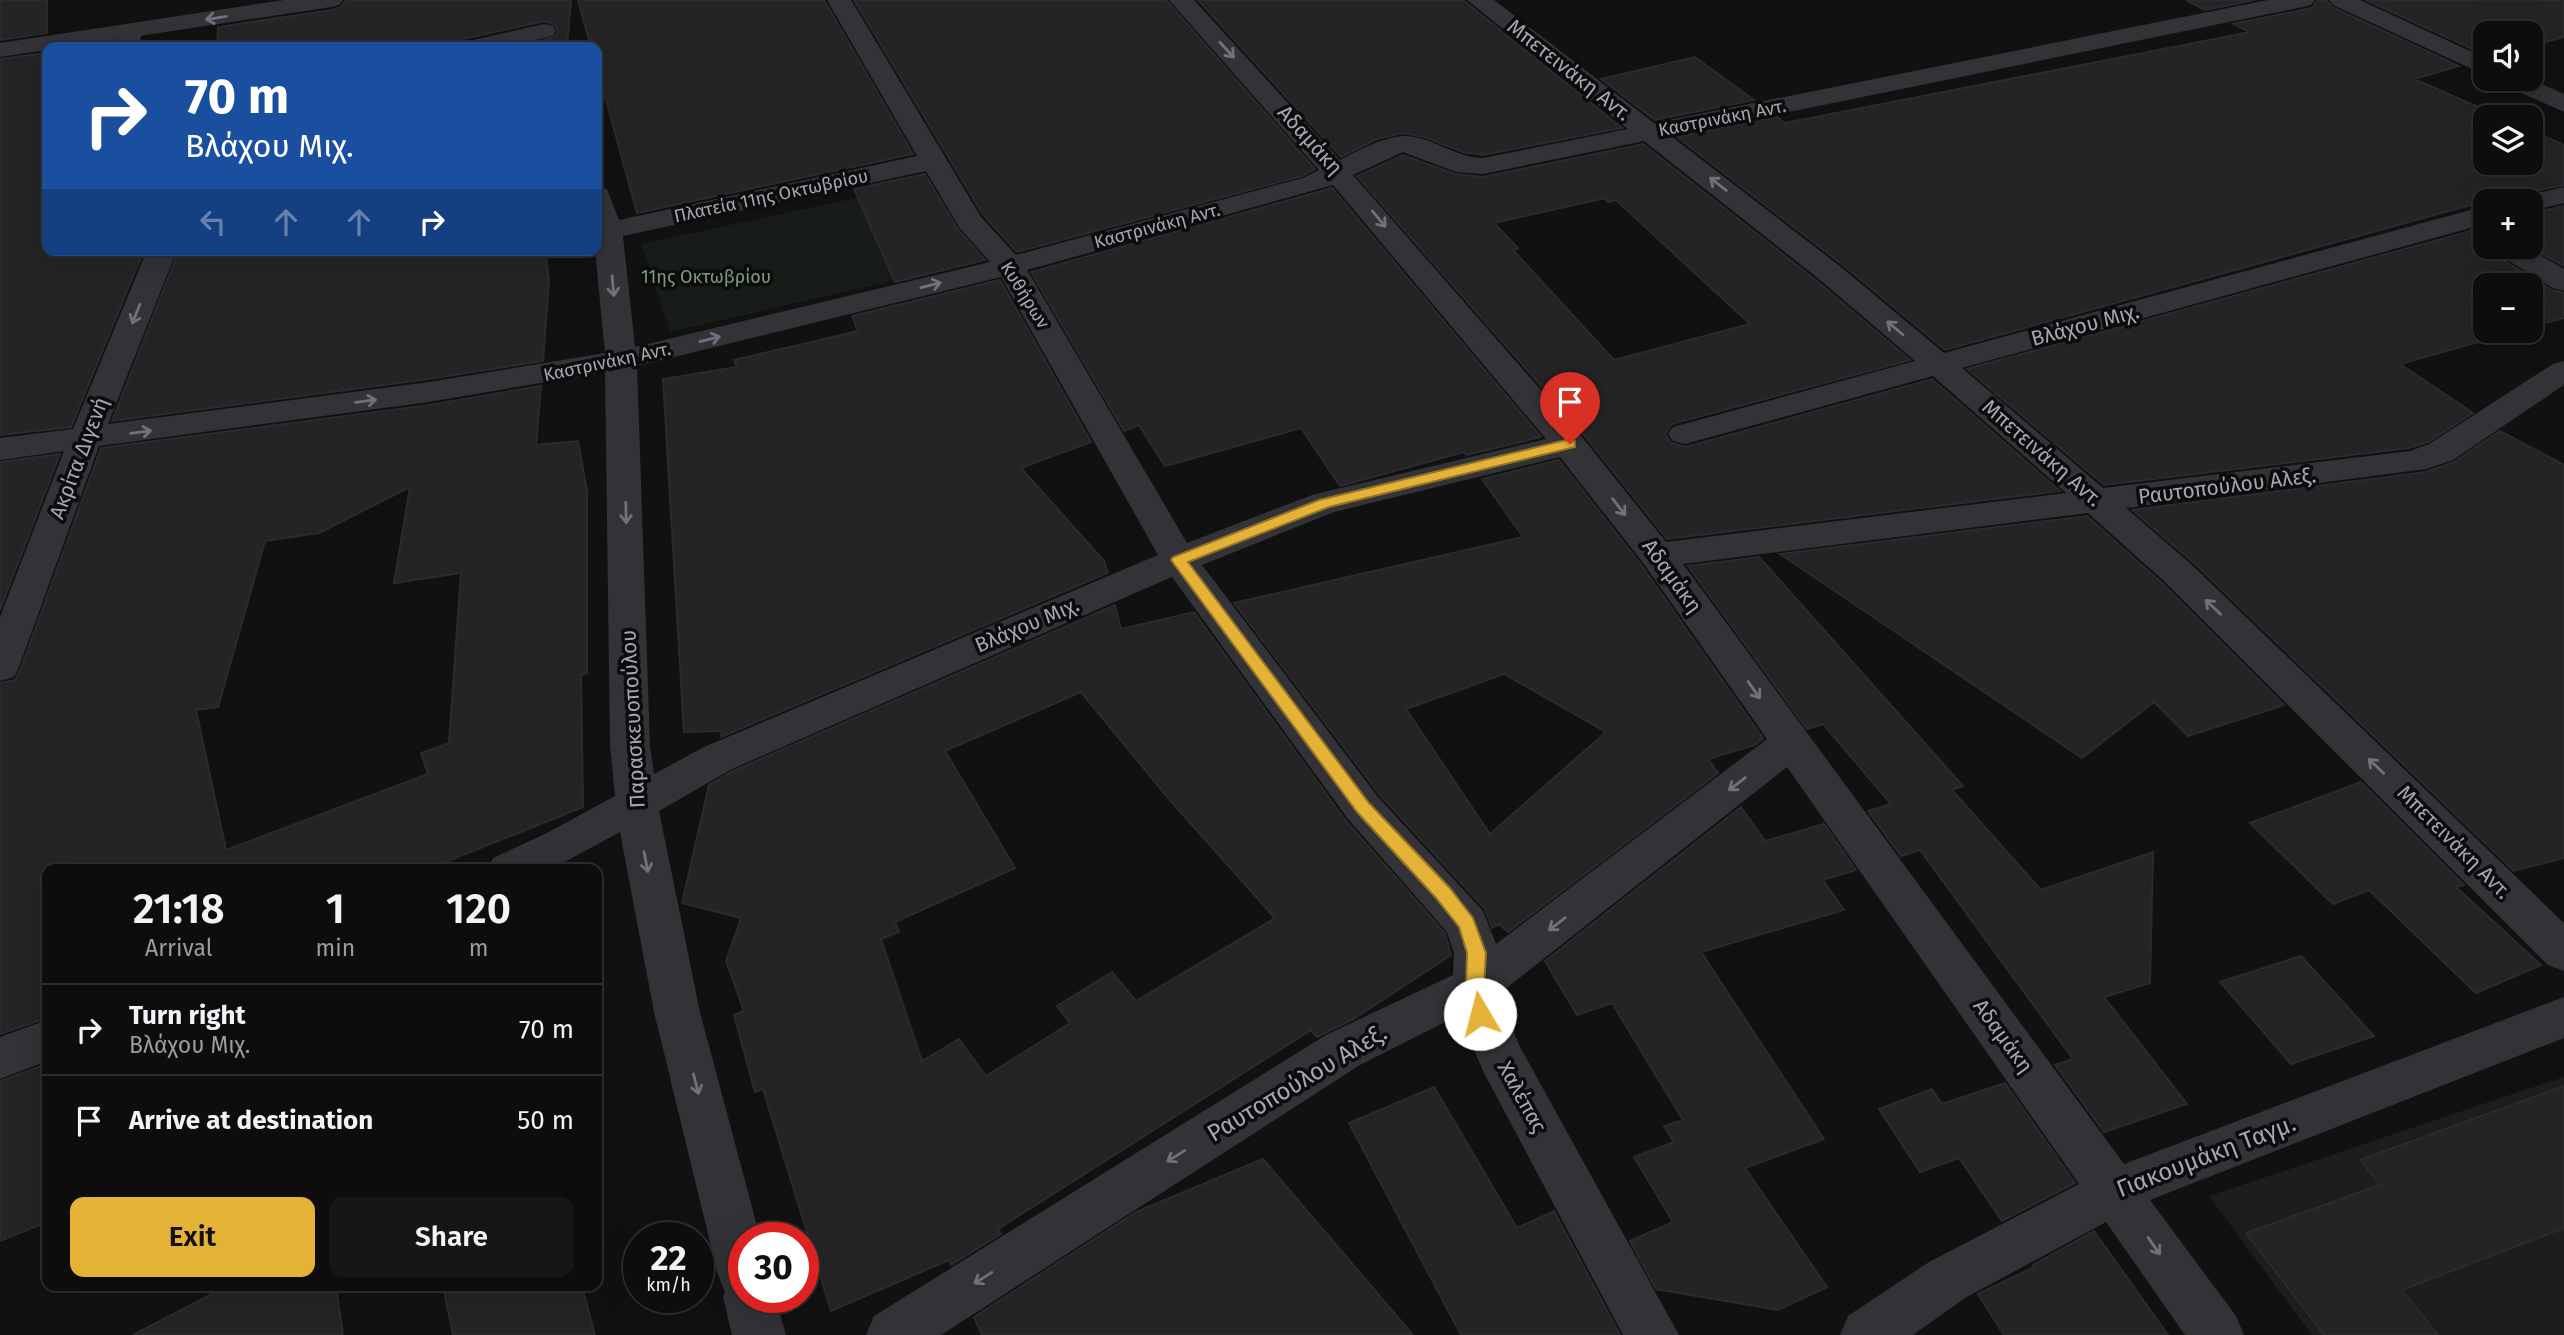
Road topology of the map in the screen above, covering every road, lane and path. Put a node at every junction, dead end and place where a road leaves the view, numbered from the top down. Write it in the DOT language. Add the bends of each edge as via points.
graph roads {
  1 [pos="331,0"];
  2 [pos="839,0"];
  3 [pos="1181,0"];
  4 [pos="1479,0"];
  5 [pos="2302,0"];
  6 [pos="2341,0"];
  7 [pos="543,30"];
  8 [pos="129,39"];
  9 [pos="94,42"];
  10 [pos="494,42"];
  11 [pos="42,46"];
  12 [pos="0,50"];
  13 [pos="2473,61"];
  14 [pos="2536,91"];
  15 [pos="2564,104"];
  16 [pos="1650,132"];
  17 [pos="934,161"];
  18 [pos="1337,169"];
  19 [pos="2564,195"];
  20 [pos="2543,201"];
  21 [pos="602,220"];
  22 [pos="2473,224"];
  23 [pos="602,227"];
  24 [pos="160,256"];
  25 [pos="2526,259"];
  26 [pos="1010,266"];
  27 [pos="2564,282"];
  28 [pos="621,360"];
  29 [pos="1939,365"];
  30 [pos="2564,371"];
  31 [pos="1685,434"];
  32 [pos="85,440"];
  33 [pos="1570,444"];
  34 [pos="0,449"];
  35 [pos="2098,503"];
  36 [pos="1657,555"];
  37 [pos="1179,560"];
  38 [pos="0,667"];
  39 [pos="1791,742"];
  40 [pos="635,802"];
  41 [pos="521,864"];
  42 [pos="2564,952"];
  43 [pos="1475,986"];
  44 [pos="2564,1017"];
  45 [pos="42,1042"];
  46 [pos="0,1058"];
  47 [pos="2114,1191"];
  48 [pos="731,1222"];
  49 [pos="753,1313"];
  50 [pos="759,1335"];
  51 [pos="893,1335"];
  52 [pos="1652,1335"];
  53 [pos="1867,1335"];
  54 [pos="2217,1335"];
  1 -- 8 [label="street, one-way"];
  2 -- 17 [label="street, Κυθήρων"];
  3 -- 18 [label="street, Αδαμάκη, one-way"];
  4 -- 16 [label="street, Μπετεινάκη Αντ."];
  5 -- 16 [label="street, Καστρινάκη Αντ."];
  6 -- 13 [label="street"];
  7 -- 10 [label="street"];
  8 -- 9 [label="street"];
  11 -- 12 [label="street"];
  14 -- 15 [label="street"];
  16 -- 18 [label="street, Καστρινάκη Αντ." via="1474,166 1405,144"];
  29 -- 16 [label="street, Μπετεινάκη Αντ., one-way"];
  17 -- 21 [label="street, Πλατεία 11ης Οκτωβρίου"];
  17 -- 26 [label="street, Κυθήρων" via="969,221"];
  18 -- 26 [label="street, Καστρινάκη Αντ." via="1312,184"];
  18 -- 33 [label="street, Αδαμάκη, one-way"];
  19 -- 20 [label="street"];
  22 -- 29 [label="street, Βλάχου Μιχ."];
  23 -- 28 [label="street, Παρασκευοπούλου, one-way"];
  24 -- 32 [label="street, Ακρίτα Διγενή, one-way"];
  25 -- 27 [label="street"];
  28 -- 26 [label="street, Καστρινάκη Αντ., one-way"];
  26 -- 37 [label="street, Κυθήρων"];
  32 -- 28 [label="street, Καστρινάκη Αντ., one-way" via="504,382"];
  28 -- 40 [label="street, Παρασκευοπούλου, one-way"];
  29 -- 31 [label="street, Βλάχου Μιχ."];
  29 -- 35 [label="street, Μπετεινάκη Αντ."];
  30 -- 35 [label="street, Ραυτοπούλου Αλεξ." via="2431,457"];
  32 -- 34 [label="street, Καστρινάκη Αντ."];
  32 -- 38 [label="street, Ακρίτα Διγενή"];
  33 -- 36 [label="street, Αδαμάκη, one-way"];
  33 -- 37 [label="street, Βλάχου Μιχ." via="1324,503"];
  35 -- 36 [label="street, Ραυτοπούλου Αλεξ."];
  42 -- 35 [label="street, Μπετεινάκη Αντ., one-way" via="2188,582"];
  36 -- 39 [label="street, Αδαμάκη, one-way"];
  37 -- 40 [label="street, Βλάχου Μιχ." via="773,733"];
  37 -- 43 [label="street, Χαλέπας" via="1363,808 1467,924 1476,953"];
  39 -- 43 [label="street, Ραυτοπούλου Αλεξ., one-way"];
  39 -- 47 [label="street, Αδαμάκη"];
  40 -- 41 [label="street, Βλάχου Μιχ."];
  40 -- 48 [label="street, Παρασκευοπούλου, one-way" via="660,933"];
  43 -- 51 [label="street, Ραυτοπούλου Αλεξ., one-way" via="1343,1050"];
  43 -- 52 [label="street, Χαλέπας" via="1480,1014 1500,1056"];
  44 -- 47 [label="street, Γιακουμάκη Ταγμ."];
  45 -- 46 [label="street"];
  47 -- 53 [label="street, Γιακουμάκη Ταγμ." via="1947,1280"];
  47 -- 54 [label="street, Αδαμάκη, one-way"];
  49 -- 50 [label="street"];
}
